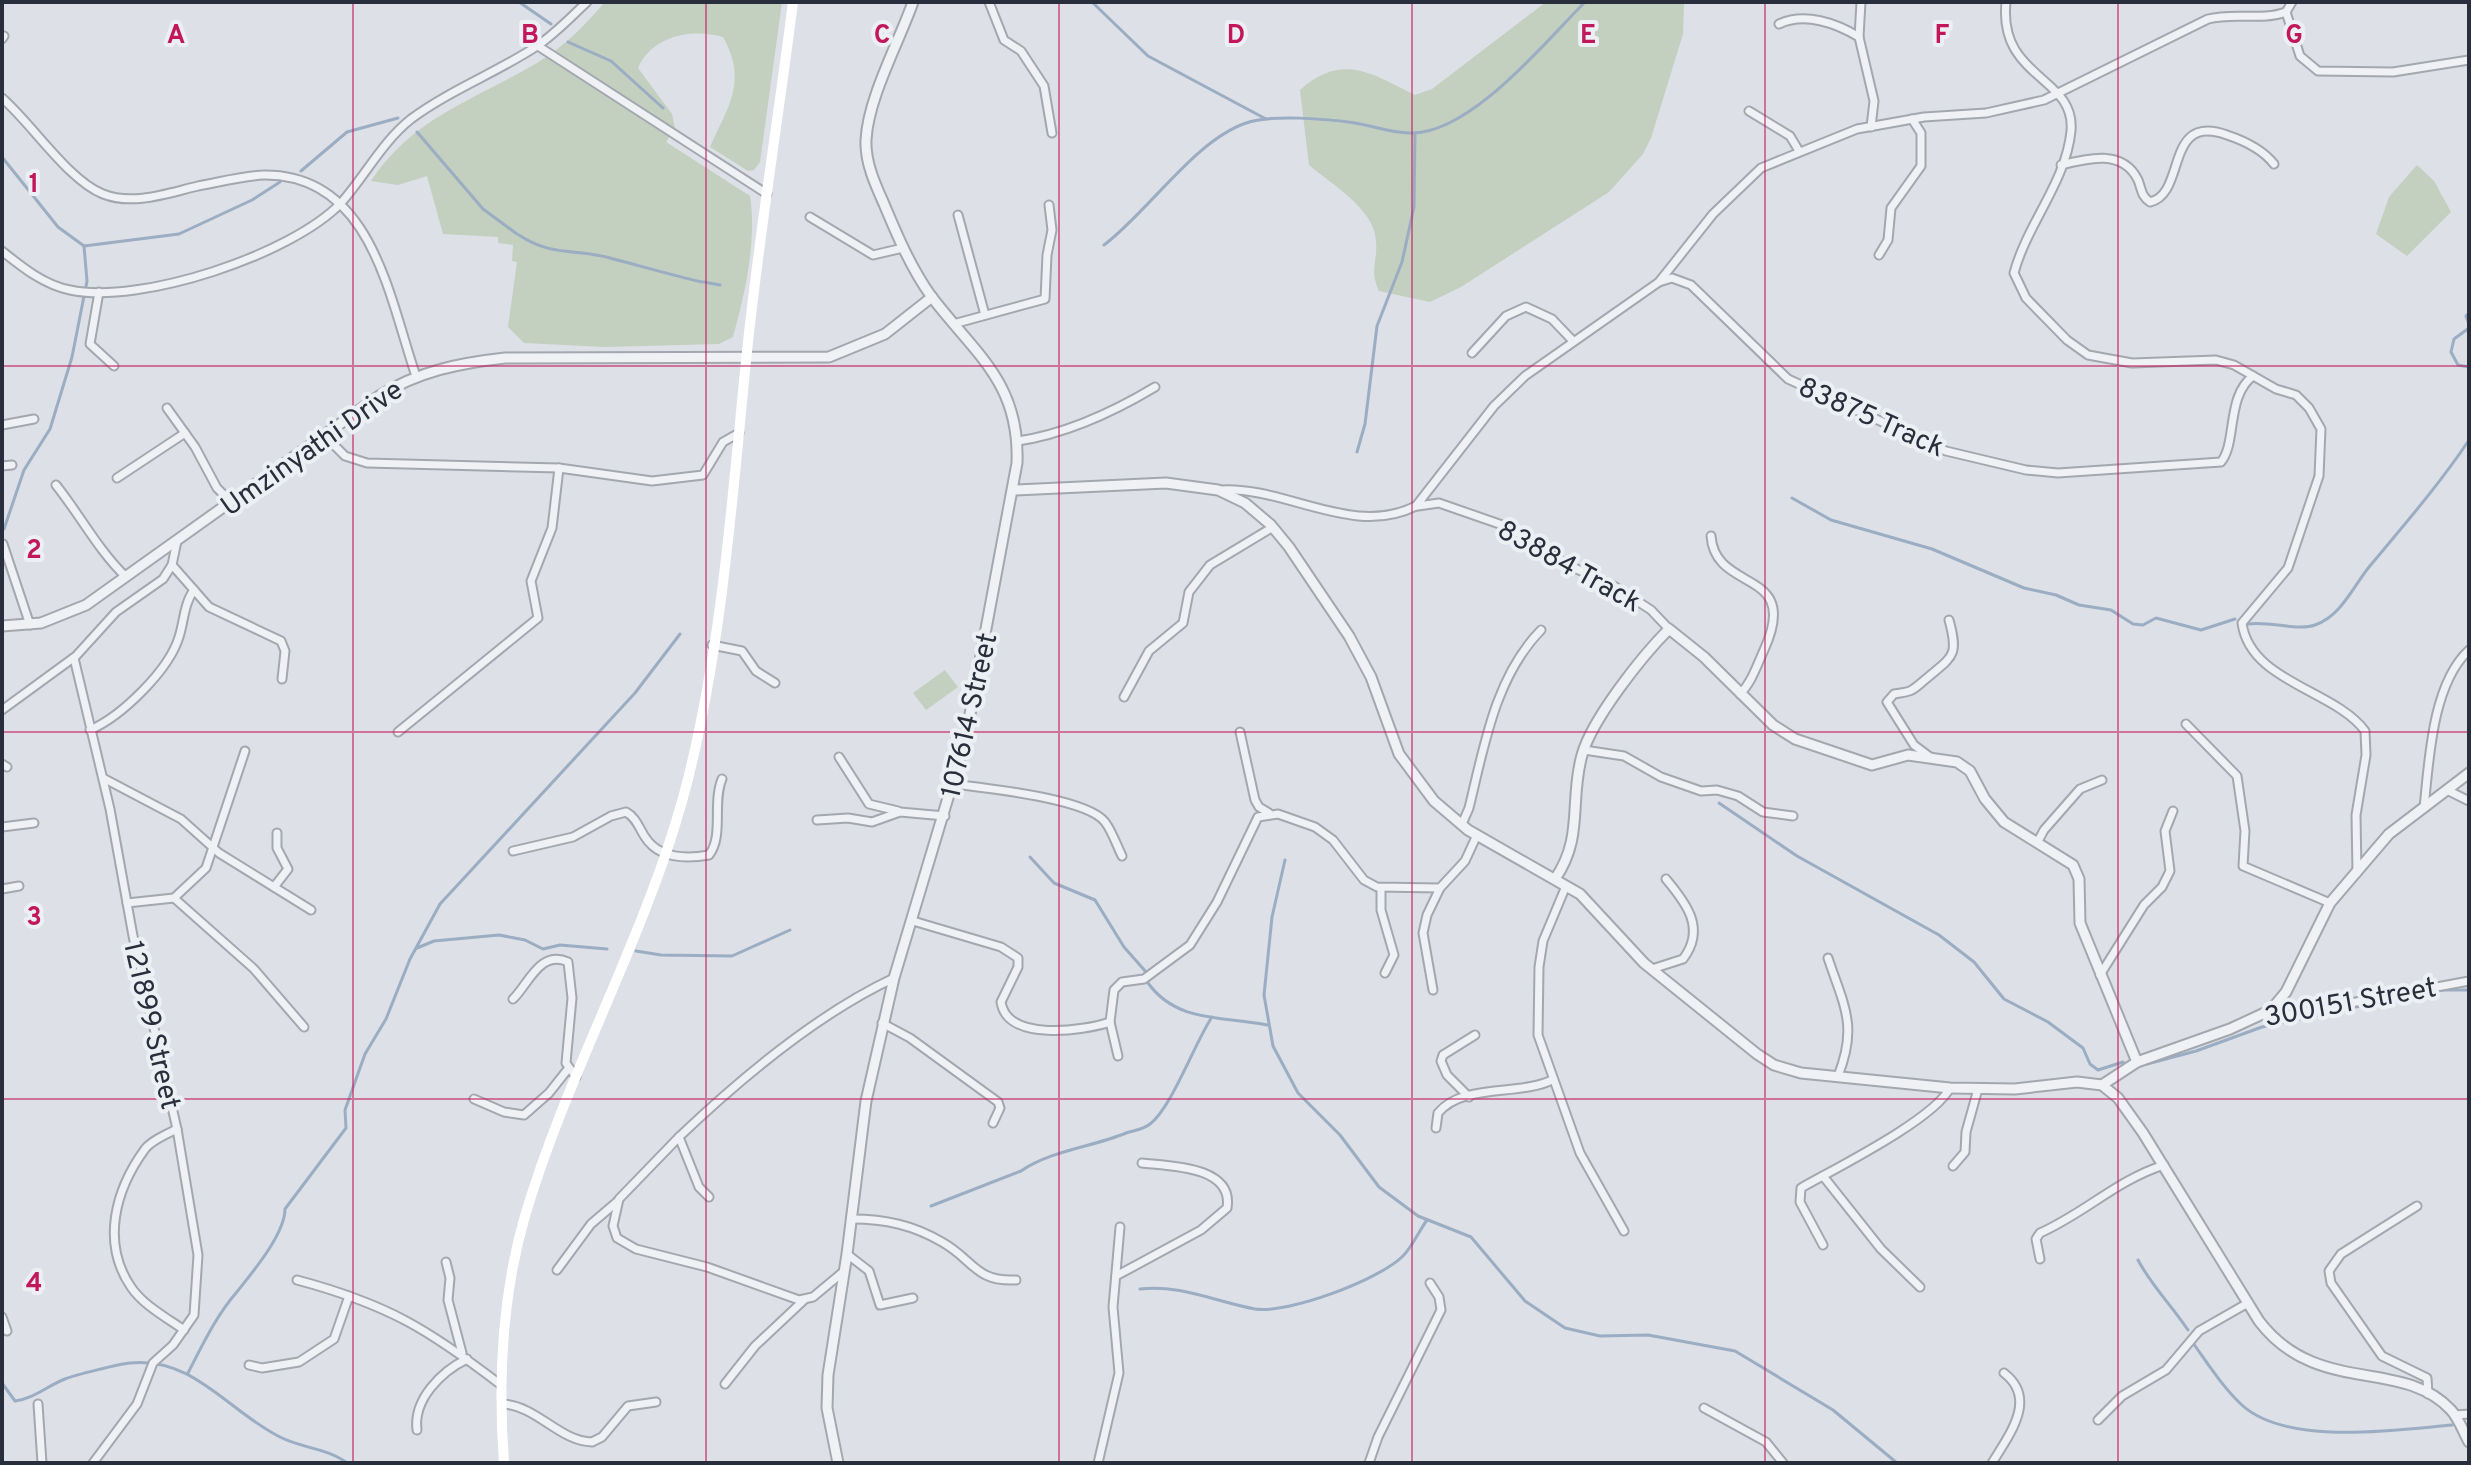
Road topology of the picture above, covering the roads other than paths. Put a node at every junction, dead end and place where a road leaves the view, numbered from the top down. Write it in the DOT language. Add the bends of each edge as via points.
graph roads {
  1 [pos="587,2"];
  2 [pos="793,2"];
  3 [pos="989,2"];
  4 [pos="1861,2"];
  5 [pos="2006,2"];
  6 [pos="2292,2"];
  7 [pos="910,3"];
  8 [pos="2286,12"];
  9 [pos="1779,24"];
  10 [pos="1859,37"];
  11 [pos="538,46"];
  12 [pos="2469,60"];
  13 [pos="2058,94"];
  14 [pos="2,98"];
  15 [pos="1749,111"];
  16 [pos="1912,119"];
  17 [pos="1871,127"];
  18 [pos="1052,133"];
  19 [pos="1799,151"];
  20 [pos="2274,164"];
  21 [pos="2061,165"];
  22 [pos="767,194"];
  23 [pos="340,203"];
  24 [pos="1049,205"];
  25 [pos="958,215"];
  26 [pos="810,217"];
  27 [pos="903,248"];
  28 [pos="2,251"];
  29 [pos="1879,255"];
  30 [pos="1659,282"];
  31 [pos="96,292"];
  32 [pos="932,297"];
  33 [pos="985,315"];
  34 [pos="957,323"];
  35 [pos="1573,341"];
  36 [pos="1472,353"];
  37 [pos="746,359"];
  38 [pos="114,366"];
  39 [pos="416,376"];
  40 [pos="2253,376"];
  41 [pos="1155,387"];
  42 [pos="167,408"];
  43 [pos="34,419"];
  44 [pos="2,425"];
  45 [pos="185,433"];
  46 [pos="739,433"];
  47 [pos="324,435"];
  48 [pos="1018,441"];
  49 [pos="12,465"];
  50 [pos="2,466"];
  51 [pos="559,468"];
  52 [pos="117,478"];
  53 [pos="56,485"];
  54 [pos="1014,490"];
  55 [pos="1218,490"];
  56 [pos="231,502"];
  57 [pos="1416,506"];
  58 [pos="1273,527"];
  59 [pos="1711,536"];
  60 [pos="177,541"];
  61 [pos="3,544"];
  62 [pos="172,565"];
  63 [pos="126,577"];
  64 [pos="194,590"];
  65 [pos="1949,620"];
  66 [pos="30,625"];
  67 [pos="2,626"];
  68 [pos="1669,629"];
  69 [pos="1541,630"];
  70 [pos="712,645"];
  71 [pos="2469,650"];
  72 [pos="74,658"];
  73 [pos="282,679"];
  74 [pos="775,683"];
  75 [pos="1740,694"];
  76 [pos="1124,697"];
  77 [pos="2,710"];
  78 [pos="2186,724"];
  79 [pos="90,730"];
  80 [pos="398,732"];
  81 [pos="1240,732"];
  82 [pos="1584,750"];
  83 [pos="245,751"];
  84 [pos="839,757"];
  85 [pos="1930,757"];
  86 [pos="2469,773"];
  87 [pos="104,779"];
  88 [pos="722,779"];
  89 [pos="2102,780"];
  90 [pos="953,784"];
  91 [pos="2447,790"];
  92 [pos="2469,801"];
  93 [pos="2424,808"];
  94 [pos="2173,811"];
  95 [pos="900,812"];
  96 [pos="1269,813"];
  97 [pos="945,816"];
  98 [pos="1793,816"];
  99 [pos="817,820"];
  100 [pos="34,823"];
  101 [pos="1462,824"];
  102 [pos="2,827"];
  103 [pos="277,833"];
  104 [pos="1477,835"];
  105 [pos="2037,843"];
  106 [pos="213,848"];
  107 [pos="513,851"];
  108 [pos="665,854"];
  109 [pos="1122,856"];
  110 [pos="2357,874"];
  111 [pos="1555,879"];
  112 [pos="1666,879"];
  113 [pos="19,886"];
  114 [pos="1566,886"];
  115 [pos="274,887"];
  116 [pos="1440,888"];
  117 [pos="2,889"];
  118 [pos="1381,889"];
  119 [pos="174,898"];
  120 [pos="127,903"];
  121 [pos="2330,903"];
  122 [pos="311,910"];
  123 [pos="913,921"];
  124 [pos="1828,958"];
  125 [pos="1651,969"];
  126 [pos="1385,973"];
  127 [pos="2100,975"];
  128 [pos="894,978"];
  129 [pos="2469,981"];
  130 [pos="1433,990"];
  131 [pos="513,999"];
  132 [pos="2262,1015"];
  133 [pos="1110,1022"];
  134 [pos="882,1023"];
  135 [pos="304,1027"];
  136 [pos="1475,1035"];
  137 [pos="1118,1056"];
  138 [pos="2137,1062"];
  139 [pos="572,1073"];
  140 [pos="1838,1076"];
  141 [pos="1552,1080"];
  142 [pos="2102,1085"];
  143 [pos="1950,1088"];
  144 [pos="1978,1089"];
  145 [pos="1469,1097"];
  146 [pos="474,1099"];
  147 [pos="993,1123"];
  148 [pos="1436,1128"];
  149 [pos="177,1129"];
  150 [pos="679,1137"];
  151 [pos="1142,1163"];
  152 [pos="2164,1165"];
  153 [pos="1953,1166"];
  154 [pos="1823,1176"];
  155 [pos="709,1197"];
  156 [pos="619,1199"];
  157 [pos="2417,1206"];
  158 [pos="852,1219"];
  159 [pos="1120,1227"];
  160 [pos="1624,1231"];
  161 [pos="1823,1245"];
  162 [pos="847,1254"];
  163 [pos="2040,1259"];
  164 [pos="446,1262"];
  165 [pos="557,1270"];
  166 [pos="843,1272"];
  167 [pos="1116,1276"];
  168 [pos="297,1280"];
  169 [pos="1016,1280"];
  170 [pos="1430,1283"];
  171 [pos="1920,1287"];
  172 [pos="349,1296"];
  173 [pos="913,1298"];
  174 [pos="804,1300"];
  175 [pos="2248,1303"];
  176 [pos="2,1317"];
  177 [pos="184,1330"];
  178 [pos="7,1331"];
  179 [pos="465,1357"];
  180 [pos="249,1365"];
  181 [pos="2004,1373"];
  182 [pos="725,1384"];
  183 [pos="501,1385"];
  184 [pos="2428,1394"];
  185 [pos="656,1402"];
  186 [pos="38,1404"];
  187 [pos="503,1404"];
  188 [pos="1704,1408"];
  189 [pos="2469,1414"];
  190 [pos="2455,1415"];
  191 [pos="2098,1420"];
  192 [pos="417,1430"];
  193 [pos="2469,1442"];
  194 [pos="42,1463"];
  195 [pos="93,1463"];
  196 [pos="504,1463"];
  197 [pos="838,1463"];
  198 [pos="1098,1463"];
  199 [pos="1369,1463"];
  200 [pos="1783,1463"];
  201 [pos="1992,1463"];
  1 -- 11 [label="street"];
  2 -- 22 [label="main road"];
  3 -- 18 [label="street" via="1004,40 1021,51 1044,86"];
  4 -- 10 [label="street"];
  5 -- 13 [label="street" via="2005,28 2014,50"];
  6 -- 8 [label="street"];
  7 -- 27 [label="street, 107614 Street" via="866,139 875,182"];
  8 -- 12 [label="street" via="2300,56 2318,71 2393,72"];
  8 -- 13 [label="street" via="2208,19"];
  9 -- 10 [label="street" via="1803,18"];
  10 -- 17 [label="street" via="1874,101"];
  11 -- 22 [label="street"];
  11 -- 23 [label="street" via="409,121"];
  13 -- 16 [label="street" via="2016,108"];
  13 -- 21 [label="street" via="2071,129"];
  14 -- 23 [label="street" via="79,179 104,195 142,198 270,176 306,184"];
  15 -- 19 [label="street" via="1790,136"];
  16 -- 17 [label="street"];
  16 -- 29 [label="street" via="1921,133 1921,166 1891,208 1888,240"];
  17 -- 19 [label="street"];
  19 -- 30 [label="street" via="1741,183"];
  20 -- 21 [label="street" via="2234,137 2208,130 2186,141 2161,197 2150,202 2134,176 2113,159"];
  21 -- 40 [label="street" via="2014,273 2026,298 2088,355 2132,363 2216,360"];
  22 -- 37 [label="main road"];
  23 -- 31 [label="street" via="285,244 242,263 147,287"];
  23 -- 39 [label="street" via="371,243"];
  24 -- 33 [label="street" via="1047,296 1038,304"];
  25 -- 33 [label="street"];
  26 -- 27 [label="street" via="873,255"];
  27 -- 32 [label="street, 107614 Street"];
  28 -- 31 [label="street" via="49,283"];
  30 -- 35 [label="street"];
  30 -- 40 [label="street, 83875 Track" via="1667,278 1691,285 1788,379 1928,445 2026,470 2058,473 2221,462 2231,418"];
  31 -- 38 [label="street" via="90,344"];
  32 -- 34 [label="street, 107614 Street"];
  32 -- 37 [label="street, Umzinyathi Drive" via="885,334 851,351 829,357"];
  33 -- 34 [label="street"];
  34 -- 48 [label="street, 107614 Street" via="999,377"];
  35 -- 36 [label="street" via="1552,319 1526,307 1506,316"];
  35 -- 57 [label="street" via="1494,406"];
  37 -- 39 [label="street, Umzinyathi Drive" via="505,358"];
  37 -- 46 [label="main road"];
  39 -- 47 [label="street, Umzinyathi Drive"];
  40 -- 110 [label="street" via="2301,399 2321,429 2323,449 2288,568 2245,615 2243,629 2280,676 2346,712 2365,731 2356,815"];
  41 -- 48 [label="street" via="1125,405"];
  42 -- 45 [label="street"];
  43 -- 44 [label="street"];
  45 -- 52 [label="street"];
  45 -- 56 [label="street" via="213,483"];
  46 -- 51 [label="street" via="723,442 701,476 635,480"];
  46 -- 70 [label="main road"];
  47 -- 51 [label="street" via="348,458 367,463"];
  47 -- 56 [label="street, Umzinyathi Drive"];
  48 -- 54 [label="street, 107614 Street"];
  49 -- 50 [label="street"];
  51 -- 80 [label="street" via="552,528 531,581 538,618"];
  53 -- 63 [label="street" via="105,557"];
  54 -- 55 [label="street" via="1166,483"];
  54 -- 90 [label="street, 107614 Street"];
  55 -- 57 [label="street" via="1242,489 1367,518 1390,517"];
  55 -- 58 [label="street" via="1245,503"];
  56 -- 60 [label="street, Umzinyathi Drive"];
  57 -- 68 [label="street, 83884 Track" via="1439,503 1508,527 1568,565 1614,586"];
  58 -- 76 [label="street" via="1210,565 1189,592 1183,623 1149,651"];
  58 -- 101 [label="street" via="1349,636 1371,677 1399,754 1434,801"];
  59 -- 75 [label="street" via="1723,563 1760,589 1775,609 1775,626"];
  60 -- 62 [label="street"];
  60 -- 63 [label="street, Umzinyathi Drive"];
  61 -- 66 [label="street"];
  62 -- 64 [label="street"];
  62 -- 72 [label="street" via="157,584 109,618"];
  63 -- 66 [label="street, Umzinyathi Drive" via="76,610"];
  64 -- 73 [label="street" via="215,611 281,641"];
  64 -- 79 [label="street" via="176,644 150,682"];
  65 -- 85 [label="street" via="1955,645 1947,665 1913,692 1894,694 1887,702 1914,745"];
  66 -- 67 [label="street, Umzinyathi Drive"];
  68 -- 75 [label="street, 83884 Track"];
  68 -- 82 [label="street" via="1605,710"];
  69 -- 101 [label="street" via="1520,654 1500,694"];
  70 -- 74 [label="street" via="742,651 756,671"];
  70 -- 108 [label="main road" via="688,779"];
  71 -- 93 [label="street" via="2455,667 2433,734"];
  72 -- 77 [label="street"];
  72 -- 79 [label="street, 121899 Street"];
  75 -- 85 [label="street, 83884 Track" via="1795,739 1865,764 1881,765 1908,755"];
  78 -- 121 [label="street" via="2237,776 2245,831 2243,866"];
  79 -- 87 [label="street, 121899 Street"];
  81 -- 96 [label="street" via="1255,800"];
  82 -- 98 [label="street" via="1624,756 1661,777 1701,791 1738,796 1763,812"];
  82 -- 111 [label="street" via="1571,851"];
  83 -- 106 [label="street"];
  84 -- 95 [label="street" via="869,804"];
  85 -- 105 [label="street" via="1965,767 1998,817"];
  86 -- 91 [label="street"];
  87 -- 106 [label="street" via="181,819"];
  87 -- 120 [label="street, 121899 Street"];
  88 -- 108 [label="street" via="711,853 684,858"];
  89 -- 105 [label="street" via="2080,789"];
  90 -- 97 [label="street, 107614 Street"];
  90 -- 109 [label="street" via="1049,797 1074,807 1104,820"];
  91 -- 92 [label="street"];
  91 -- 93 [label="street"];
  93 -- 110 [label="street" via="2389,834"];
  94 -- 127 [label="street" via="2165,831 2170,871"];
  95 -- 97 [label="street"];
  95 -- 99 [label="street" via="872,822"];
  96 -- 118 [label="street" via="1325,833 1364,880"];
  96 -- 133 [label="street" via="1258,817 1190,945 1142,980 1119,984 1111,997"];
  97 -- 123 [label="street, 107614 Street"];
  100 -- 102 [label="street"];
  101 -- 104 [label="street"];
  103 -- 115 [label="street" via="277,848 288,869"];
  104 -- 111 [label="street"];
  104 -- 116 [label="street" via="1465,861"];
  105 -- 127 [label="street" via="2073,865 2079,881 2080,923"];
  106 -- 115 [label="street"];
  106 -- 119 [label="street" via="206,868"];
  107 -- 108 [label="street" via="573,837 626,812 649,843"];
  108 -- 139 [label="main road"];
  110 -- 121 [label="street"];
  111 -- 114 [label="street"];
  112 -- 125 [label="street" via="1690,913 1695,933 1683,959"];
  113 -- 117 [label="street"];
  114 -- 125 [label="street" via="1593,904"];
  114 -- 141 [label="street" via="1553,910 1539,967 1538,1035"];
  115 -- 122 [label="street"];
  116 -- 118 [label="street"];
  116 -- 130 [label="street" via="1423,933"];
  118 -- 126 [label="street" via="1381,910 1394,955"];
  119 -- 120 [label="street"];
  119 -- 135 [label="street" via="254,969"];
  120 -- 149 [label="street, 121899 Street"];
  121 -- 132 [label="street" via="2286,992"];
  123 -- 128 [label="street, 107614 Street"];
  123 -- 133 [label="street" via="1015,955 1019,964 1001,1006 1016,1021 1055,1031"];
  124 -- 140 [label="street" via="1850,1040"];
  125 -- 140 [label="street" via="1774,1065"];
  127 -- 138 [label="street"];
  128 -- 134 [label="street, 107614 Street"];
  128 -- 150 [label="street" via="841,1006 750,1073"];
  129 -- 132 [label="street, 300151 Street" via="2275,1017"];
  131 -- 139 [label="street" via="542,964 568,962"];
  132 -- 138 [label="street, 300151 Street"];
  133 -- 137 [label="street"];
  134 -- 147 [label="street" via="998,1102"];
  134 -- 158 [label="street, 107614 Street" via="866,1101"];
  136 -- 145 [label="street" via="1441,1061"];
  138 -- 142 [label="street, 300151 Street"];
  139 -- 146 [label="street" via="521,1116"];
  139 -- 183 [label="main road" via="524,1220 510,1282"];
  140 -- 143 [label="street"];
  141 -- 145 [label="street" via="1528,1090"];
  141 -- 160 [label="street" via="1590,1176"];
  142 -- 144 [label="street"];
  142 -- 152 [label="street" via="2118,1098"];
  143 -- 144 [label="street"];
  143 -- 154 [label="street" via="1918,1118"];
  144 -- 153 [label="street" via="1965,1152"];
  145 -- 148 [label="street" via="1440,1109"];
  149 -- 177 [label="street, 121899 Street" via="198,1255 196,1309"];
  149 -- 177 [label="street" via="145,1149 113,1224 115,1251 131,1286"];
  150 -- 155 [label="street" via="699,1187"];
  150 -- 156 [label="street"];
  151 -- 167 [label="street" via="1215,1178 1226,1192 1227,1208 1208,1225"];
  152 -- 163 [label="street" via="2118,1183 2089,1207 2040,1233"];
  152 -- 175 [label="street"];
  154 -- 161 [label="street" via="1798,1194"];
  154 -- 171 [label="street" via="1881,1249"];
  156 -- 165 [label="street" via="591,1224"];
  156 -- 174 [label="street" via="613,1226 626,1244"];
  157 -- 184 [label="street" via="2341,1254 2329,1271 2331,1283 2376,1349 2387,1360 2427,1378"];
  158 -- 162 [label="street, 107614 Street"];
  158 -- 169 [label="street" via="910,1226 960,1252 985,1277"];
  159 -- 167 [label="street"];
  162 -- 166 [label="street, 107614 Street"];
  162 -- 173 [label="street" via="869,1271 880,1305"];
  164 -- 179 [label="street" via="448,1300"];
  166 -- 174 [label="street"];
  166 -- 197 [label="street, 107614 Street" via="826,1396"];
  167 -- 198 [label="street" via="1119,1373"];
  168 -- 172 [label="street"];
  170 -- 199 [label="street" via="1441,1310"];
  172 -- 179 [label="street" via="401,1315"];
  172 -- 180 [label="street" via="334,1339 294,1363"];
  174 -- 182 [label="street" via="755,1346"];
  175 -- 184 [label="street" via="2278,1343 2300,1358"];
  175 -- 191 [label="street" via="2199,1331 2166,1370 2122,1396"];
  176 -- 178 [label="street"];
  177 -- 195 [label="street, 121899 Street" via="156,1358 133,1410"];
  179 -- 183 [label="street"];
  179 -- 192 [label="street" via="423,1399"];
  181 -- 201 [label="street" via="2018,1386 2021,1403"];
  183 -- 187 [label="main road"];
  184 -- 190 [label="street"];
  185 -- 187 [label="street" via="628,1406 592,1442 524,1407"];
  186 -- 194 [label="street"];
  187 -- 196 [label="main road"];
  188 -- 200 [label="street" via="1766,1442"];
  189 -- 190 [label="street"];
  190 -- 193 [label="street"];
}
